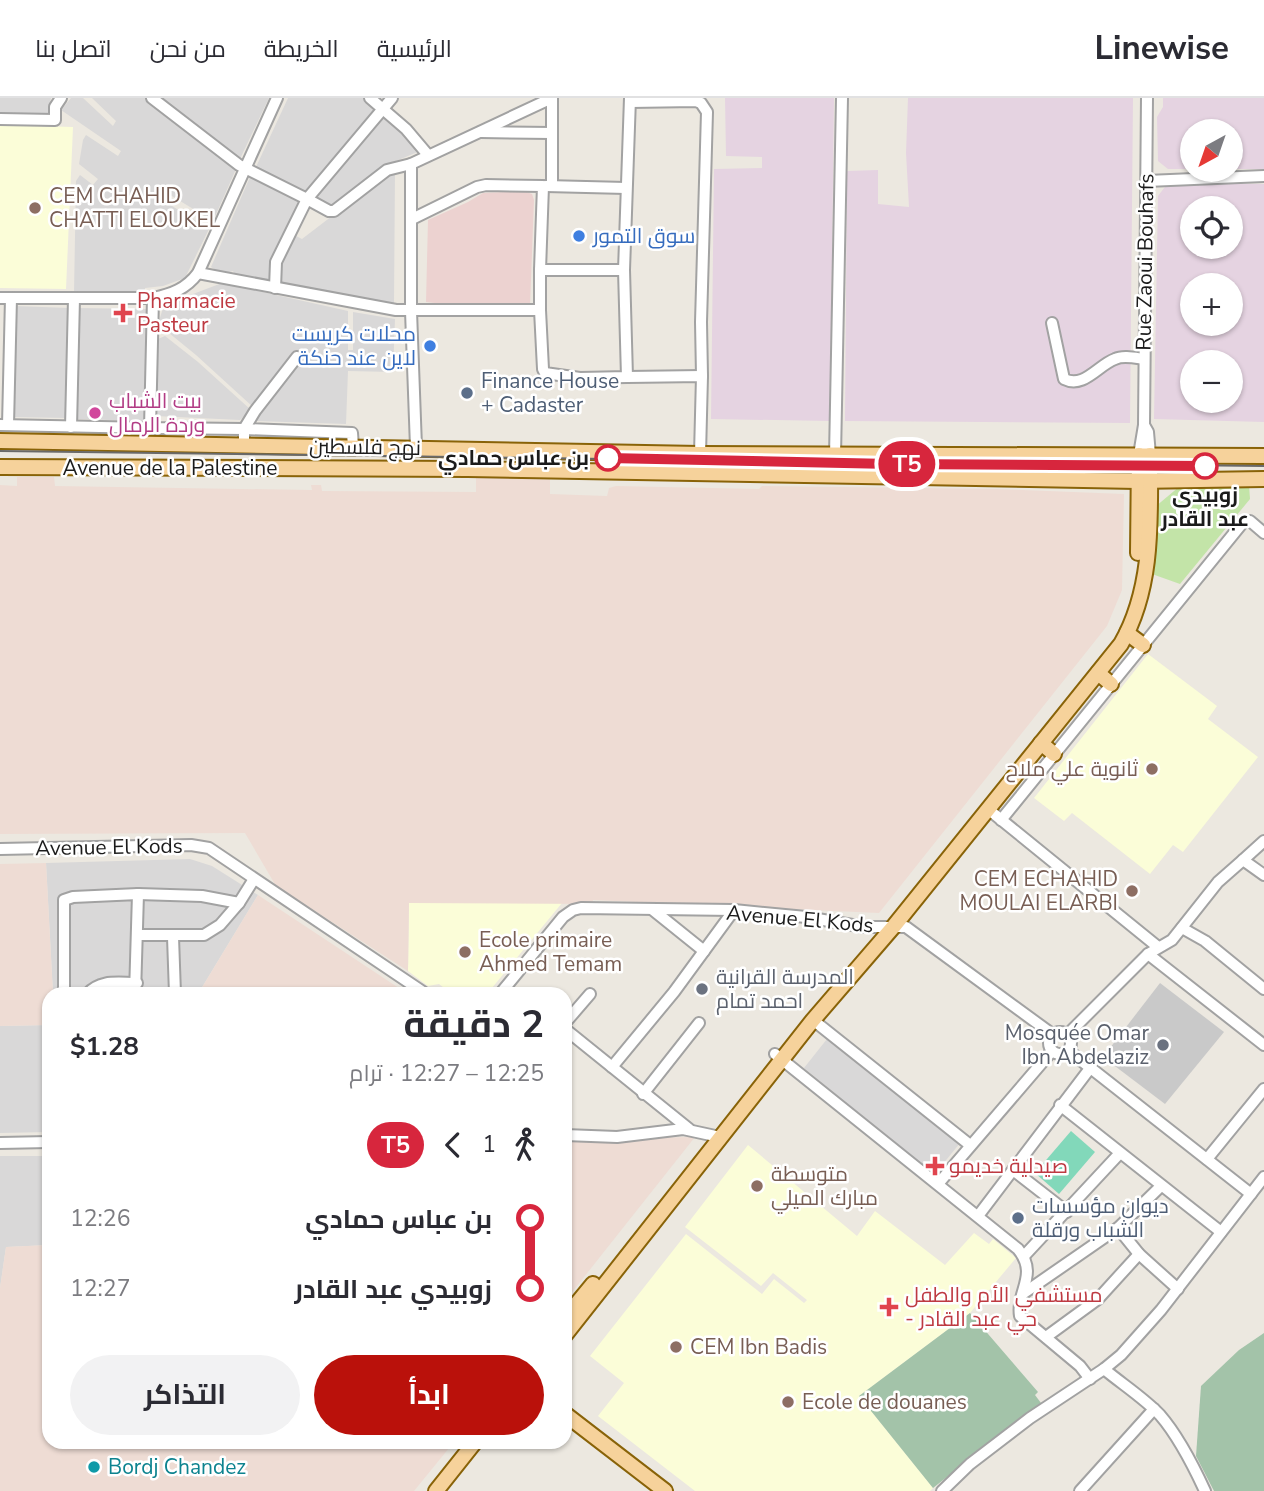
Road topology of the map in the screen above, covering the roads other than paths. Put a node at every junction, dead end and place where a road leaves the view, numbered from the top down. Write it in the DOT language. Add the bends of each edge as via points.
graph roads {
  1 [pos="61,98"];
  2 [pos="152,98"];
  3 [pos="277,98"];
  4 [pos="370,98"];
  5 [pos="392,98"];
  6 [pos="552,98"];
  7 [pos="842,98"];
  8 [pos="1147,98"];
  9 [pos="630,100"];
  10 [pos="383,108"];
  11 [pos="0,119"];
  12 [pos="478,132"];
  13 [pos="552,133"];
  14 [pos="428,155"];
  15 [pos="411,164"];
  16 [pos="246,168"];
  17 [pos="1264,176"];
  18 [pos="1147,180"];
  19 [pos="547,186"];
  20 [pos="626,188"];
  21 [pos="307,200"];
  22 [pos="412,219"];
  23 [pos="540,270"];
  24 [pos="624,271"];
  25 [pos="198,273"];
  26 [pos="275,288"];
  27 [pos="6,298"];
  28 [pos="74,298"];
  29 [pos="153,298"];
  30 [pos="540,310"];
  31 [pos="411,311"];
  32 [pos="1052,323"];
  33 [pos="297,357"];
  34 [pos="1144,359"];
  35 [pos="702,376"];
  36 [pos="627,377"];
  37 [pos="4,425"];
  38 [pos="71,426"];
  39 [pos="86,427"];
  40 [pos="150,428"];
  41 [pos="244,429"];
  42 [pos="0,441"];
  43 [pos="86,443"];
  44 [pos="244,445"];
  45 [pos="353,446"];
  46 [pos="416,447"];
  47 [pos="700,454"];
  48 [pos="1144,455"];
  49 [pos="835,456"];
  50 [pos="1264,456"];
  51 [pos="0,467"];
  52 [pos="1264,479"];
  53 [pos="1144,481"];
  54 [pos="1264,533"];
  55 [pos="1127,633"];
  56 [pos="1143,645"];
  57 [pos="1098,673"];
  58 [pos="1111,684"];
  59 [pos="1041,743"];
  60 [pos="1054,754"];
  61 [pos="988,809"];
  62 [pos="1001,820"];
  63 [pos="1264,841"];
  64 [pos="0,849"];
  65 [pos="1242,860"];
  66 [pos="1264,875"];
  67 [pos="254,879"];
  68 [pos="138,894"];
  69 [pos="239,903"];
  70 [pos="653,910"];
  71 [pos="734,910"];
  72 [pos="890,926"];
  73 [pos="1182,928"];
  74 [pos="138,936"];
  75 [pos="173,937"];
  76 [pos="1158,947"];
  77 [pos="704,951"];
  78 [pos="1148,954"];
  79 [pos="64,987"];
  80 [pos="94,987"];
  81 [pos="131,987"];
  82 [pos="136,987"];
  83 [pos="175,987"];
  84 [pos="416,987"];
  85 [pos="506,987"];
  86 [pos="1264,989"];
  87 [pos="590,994"];
  88 [pos="572,1015"];
  89 [pos="813,1020"];
  90 [pos="699,1023"];
  91 [pos="1052,1034"];
  92 [pos="1069,1034"];
  93 [pos="572,1035"];
  94 [pos="1264,1045"];
  95 [pos="1052,1051"];
  96 [pos="1069,1051"];
  97 [pos="778,1057"];
  98 [pos="611,1067"];
  99 [pos="1091,1067"];
  100 [pos="1264,1089"];
  101 [pos="643,1094"];
  102 [pos="1060,1105"];
  103 [pos="689,1129"];
  104 [pos="572,1135"];
  105 [pos="716,1135"];
  106 [pos="42,1142"];
  107 [pos="0,1143"];
  108 [pos="970,1145"];
  109 [pos="1120,1153"];
  110 [pos="1207,1159"];
  111 [pos="1013,1170"];
  112 [pos="1264,1177"];
  113 [pos="938,1184"];
  114 [pos="1161,1186"];
  115 [pos="1251,1194"];
  116 [pos="1067,1212"];
  117 [pos="978,1216"];
  118 [pos="1118,1228"];
  119 [pos="1221,1233"];
  120 [pos="1139,1254"];
  121 [pos="1024,1256"];
  122 [pos="1178,1289"];
  123 [pos="1024,1293"];
  124 [pos="572,1310"];
  125 [pos="572,1326"];
  126 [pos="1046,1337"];
  127 [pos="1104,1369"];
  128 [pos="1090,1379"];
  129 [pos="1154,1409"];
  130 [pos="572,1420"];
  131 [pos="469,1449"];
  132 [pos="1203,1490"];
  133 [pos="436,1491"];
  134 [pos="665,1491"];
  135 [pos="942,1491"];
  136 [pos="1080,1491"];
  1 -- 11 [label="street" via="55,120"];
  2 -- 16 [label="street"];
  3 -- 16 [label="street"];
  4 -- 10 [label="street"];
  5 -- 10 [label="street"];
  6 -- 12 [label="street"];
  6 -- 13 [label="street"];
  7 -- 49 [label="street"];
  8 -- 18 [label="street, Rue Zaoui Bouhafs"];
  9 -- 20 [label="street"];
  9 -- 35 [label="street" via="696,101 707,112"];
  10 -- 14 [label="street"];
  10 -- 21 [label="street"];
  12 -- 13 [label="street"];
  12 -- 14 [label="street"];
  13 -- 19 [label="street"];
  14 -- 15 [label="street"];
  15 -- 21 [label="street" via="387,170 334,211"];
  15 -- 22 [label="street"];
  16 -- 21 [label="street"];
  16 -- 25 [label="street"];
  17 -- 18 [label="street"];
  18 -- 34 [label="street, Rue Zaoui Bouhafs"];
  19 -- 20 [label="street"];
  19 -- 22 [label="street" via="477,187"];
  19 -- 23 [label="street"];
  20 -- 24 [label="street"];
  21 -- 26 [label="street" via="276,262"];
  22 -- 31 [label="street"];
  23 -- 24 [label="street"];
  23 -- 30 [label="street"];
  24 -- 36 [label="street"];
  25 -- 26 [label="street"];
  25 -- 29 [label="street" via="180,290"];
  26 -- 31 [label="street"];
  27 -- 28 [label="street"];
  27 -- 37 [label="street"];
  28 -- 29 [label="street"];
  28 -- 38 [label="street"];
  29 -- 40 [label="street"];
  30 -- 31 [label="street"];
  30 -- 36 [label="street" via="545,373"];
  31 -- 46 [label="street"];
  32 -- 34 [label="street" via="1064,379 1072,383 1115,359"];
  33 -- 41 [label="street"];
  34 -- 48 [label="street, Rue Zaoui Bouhafs"];
  35 -- 36 [label="street"];
  35 -- 47 [label="street"];
  37 -- 38 [label="street"];
  38 -- 39 [label="street"];
  39 -- 40 [label="street"];
  39 -- 43 [label="street"];
  40 -- 41 [label="street"];
  41 -- 44 [label="street"];
  41 -- 45 [label="street" via="352,433"];
  42 -- 43 [label="main road, نهج فلسطين"];
  43 -- 44 [label="main road, نهج فلسطين"];
  44 -- 45 [label="main road, نهج فلسطين"];
  45 -- 46 [label="main road, نهج فلسطين"];
  46 -- 47 [label="main road, نهج فلسطين"];
  47 -- 49 [label="main road, نهج فلسطين"];
  48 -- 49 [label="main road, نهج فلسطين"];
  48 -- 50 [label="main road, نهج فلسطين"];
  48 -- 53 [label="main road"];
  51 -- 53 [label="main road, Avenue de la Palestine" via="468,469"];
  52 -- 53 [label="main road, Avenue de la Palestine"];
  53 -- 55 [label="main road" via="1144,583"];
  53 -- 72 [label="main road" via="1138,570 1121,626"];
  54 -- 56 [label="street" via="1244,521"];
  55 -- 56 [label="main road"];
  55 -- 57 [label="main road"];
  56 -- 58 [label="street"];
  57 -- 58 [label="main road"];
  57 -- 59 [label="main road"];
  58 -- 60 [label="street"];
  59 -- 60 [label="main road"];
  59 -- 61 [label="main road"];
  60 -- 62 [label="street"];
  61 -- 62 [label="street"];
  61 -- 72 [label="main road"];
  62 -- 76 [label="street"];
  63 -- 65 [label="street"];
  64 -- 67 [label="street, Avenue El Kods" via="191,845 209,848"];
  65 -- 66 [label="street"];
  65 -- 73 [label="street" via="1218,881"];
  67 -- 69 [label="street"];
  67 -- 84 [label="street, Avenue El Kods"];
  68 -- 69 [label="street" via="202,896"];
  68 -- 74 [label="street"];
  68 -- 79 [label="street" via="64,900"];
  69 -- 75 [label="street" via="204,935"];
  70 -- 71 [label="street, Avenue El Kods"];
  70 -- 77 [label="street"];
  70 -- 85 [label="street, Avenue El Kods" via="581,908 569,912"];
  71 -- 72 [label="street, Avenue El Kods" via="864,927"];
  71 -- 77 [label="street"];
  72 -- 89 [label="main road, Avenue El Kods"];
  72 -- 91 [label="street" via="910,929"];
  72 -- 97 [label="main road, Avenue El Kods"];
  73 -- 76 [label="street"];
  73 -- 86 [label="street"];
  74 -- 75 [label="street"];
  74 -- 82 [label="street"];
  75 -- 83 [label="street"];
  76 -- 78 [label="street"];
  77 -- 98 [label="street"];
  78 -- 92 [label="street"];
  78 -- 94 [label="street"];
  80 -- 81 [label="street" via="104,982"];
  87 -- 88 [label="street"];
  89 -- 97 [label="main road, Avenue El Kods"];
  89 -- 108 [label="street"];
  90 -- 101 [label="street"];
  91 -- 92 [label="street"];
  91 -- 95 [label="street"];
  92 -- 96 [label="street"];
  93 -- 98 [label="street"];
  95 -- 96 [label="street"];
  95 -- 108 [label="street"];
  96 -- 99 [label="street"];
  97 -- 105 [label="main road, Avenue El Kods"];
  97 -- 113 [label="street"];
  98 -- 101 [label="street"];
  99 -- 102 [label="street"];
  99 -- 110 [label="street"];
  100 -- 110 [label="street"];
  101 -- 103 [label="street"];
  102 -- 109 [label="street"];
  102 -- 111 [label="street"];
  103 -- 104 [label="street" via="617,1137"];
  103 -- 105 [label="street"];
  105 -- 124 [label="main road, Avenue El Kods"];
  105 -- 125 [label="main road, Avenue El Kods"];
  106 -- 107 [label="street"];
  108 -- 113 [label="street"];
  109 -- 114 [label="street"];
  109 -- 116 [label="street"];
  110 -- 115 [label="street"];
  111 -- 116 [label="street"];
  111 -- 117 [label="street"];
  112 -- 115 [label="street"];
  113 -- 117 [label="street"];
  114 -- 118 [label="street"];
  114 -- 119 [label="street"];
  115 -- 119 [label="street"];
  116 -- 121 [label="street"];
  117 -- 121 [label="street"];
  118 -- 120 [label="street"];
  118 -- 123 [label="street"];
  119 -- 122 [label="street"];
  120 -- 122 [label="street"];
  120 -- 126 [label="street" via="1098,1299"];
  121 -- 123 [label="street"];
  122 -- 127 [label="street" via="1141,1335"];
  123 -- 126 [label="street" via="1020,1316"];
  126 -- 128 [label="street"];
  127 -- 128 [label="street"];
  127 -- 129 [label="street"];
  128 -- 135 [label="street" via="1020,1425"];
  129 -- 132 [label="street" via="1175,1436"];
  129 -- 136 [label="street"];
  130 -- 134 [label="main road"];
  131 -- 133 [label="main road"];
}
